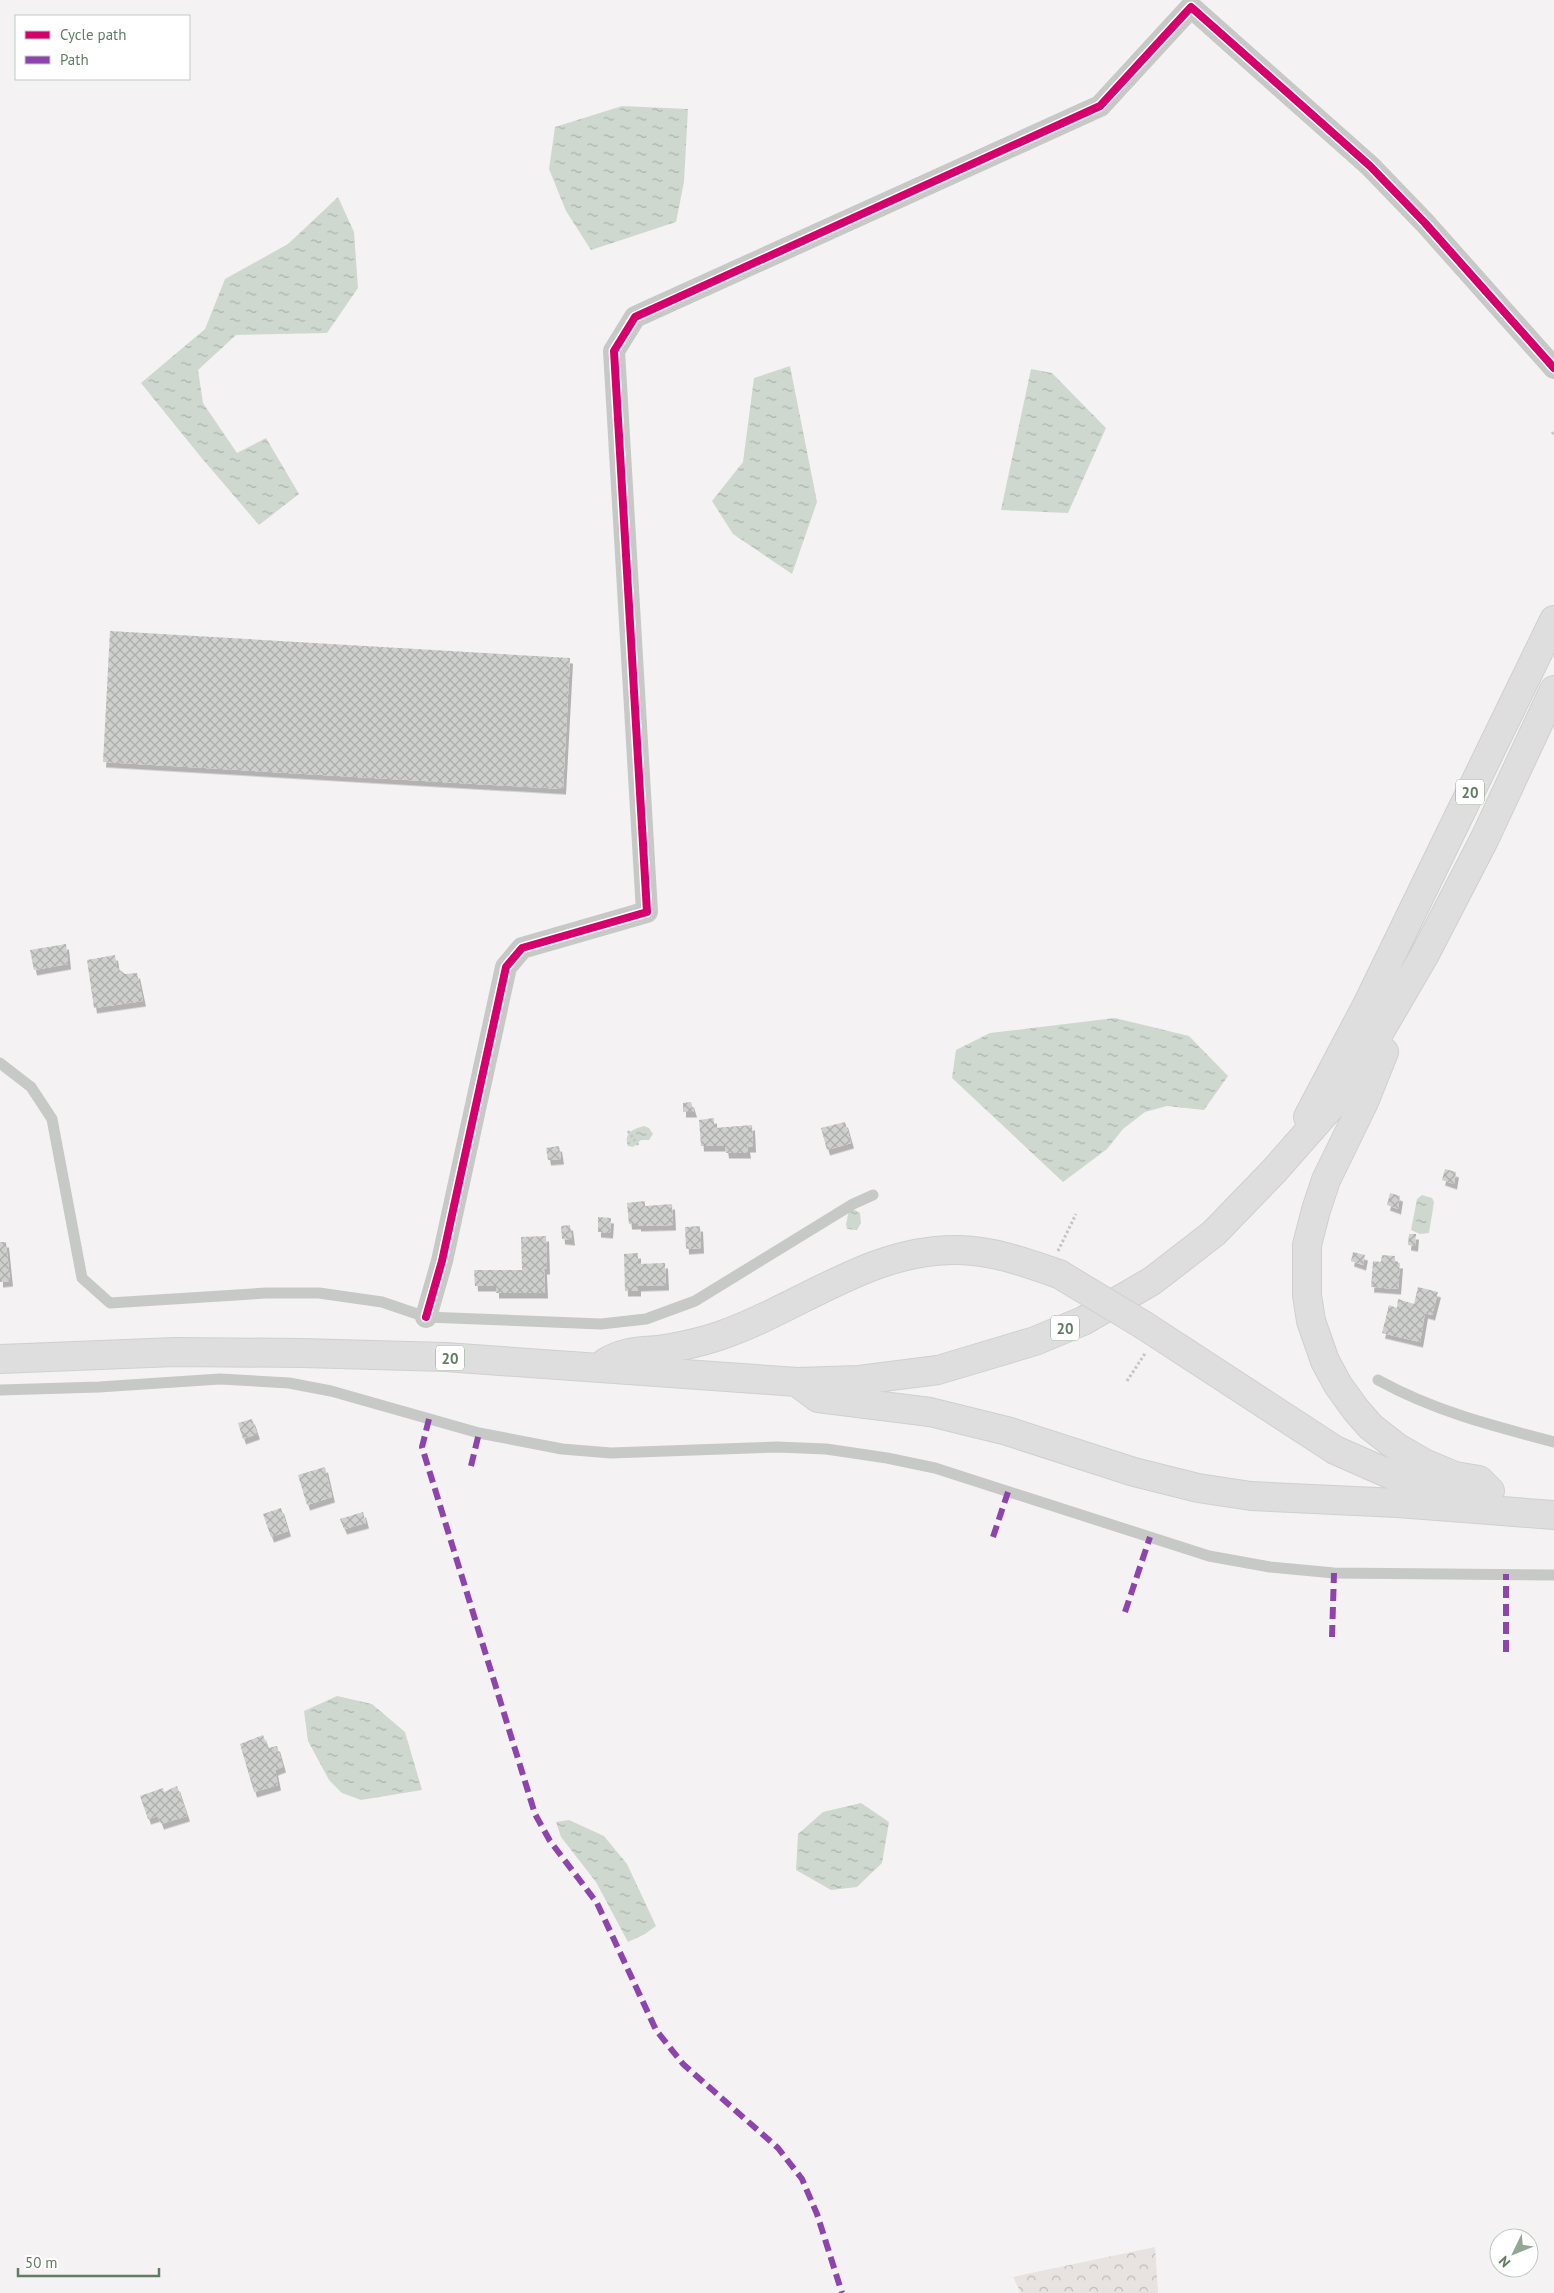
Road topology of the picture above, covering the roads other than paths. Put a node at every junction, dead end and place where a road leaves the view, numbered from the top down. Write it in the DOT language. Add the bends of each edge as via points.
graph roads {
  1 [pos="1554,368"];
  2 [pos="1554,620"];
  3 [pos="1554,690"];
  4 [pos="1424,956"];
  5 [pos="0,1063"];
  6 [pos="1282,1162"];
  7 [pos="873,1195"];
  8 [pos="426,1317"];
  9 [pos="0,1359"];
  10 [pos="598,1367"];
  11 [pos="1378,1380"];
  12 [pos="797,1382"];
  13 [pos="0,1390"];
  14 [pos="1554,1442"];
  15 [pos="1490,1491"];
  16 [pos="1554,1498"];
  17 [pos="1554,1515"];
  18 [pos="1554,1575"];
  1 -- 8 [label="street" via="1370,166 1191,7 1100,106 635,317 614,351 647,912 522,948 506,967 442,1260"];
  2 -- 6 [label="main road, 20" via="1367,1005"];
  3 -- 4 [label="main road, 20" via="1485,838"];
  4 -- 6 [label="main road, 20" via="1347,1088"];
  4 -- 15 [label="main road" via="1364,1102 1321,1195 1307,1245 1307,1295 1311,1321 1325,1362 1366,1421 1398,1448 1424,1463 1455,1476 1478,1480"];
  5 -- 8 [label="lane" via="31,1087 52,1119 82,1278 110,1304 266,1293 320,1293 382,1302"];
  6 -- 12 [label="main road, 20" via="1214,1233 1152,1281 1083,1320 1036,1341 938,1370 859,1380"];
  7 -- 8 [label="lane" via="853,1204 695,1301 646,1319 601,1324"];
  9 -- 10 [label="main road, 20" via="175,1352 302,1353 444,1357"];
  10 -- 12 [label="main road, 20"];
  10 -- 15 [label="main road, bridge" via="621,1353 671,1348 718,1336 857,1272 907,1256 960,1250 1002,1255 1054,1272 1145,1326 1335,1450 1422,1485"];
  11 -- 14 [label="lane" via="1408,1397 1466,1419"];
  12 -- 17 [label="main road" via="818,1398 930,1412 1198,1488 1251,1496"];
  13 -- 18 [label="lane" via="220,1379 289,1383 331,1391 524,1444 562,1449 611,1453 778,1447 826,1449 887,1458 935,1468 1209,1556 1270,1568 1334,1573"];
  15 -- 16 [label="main road"];
}
